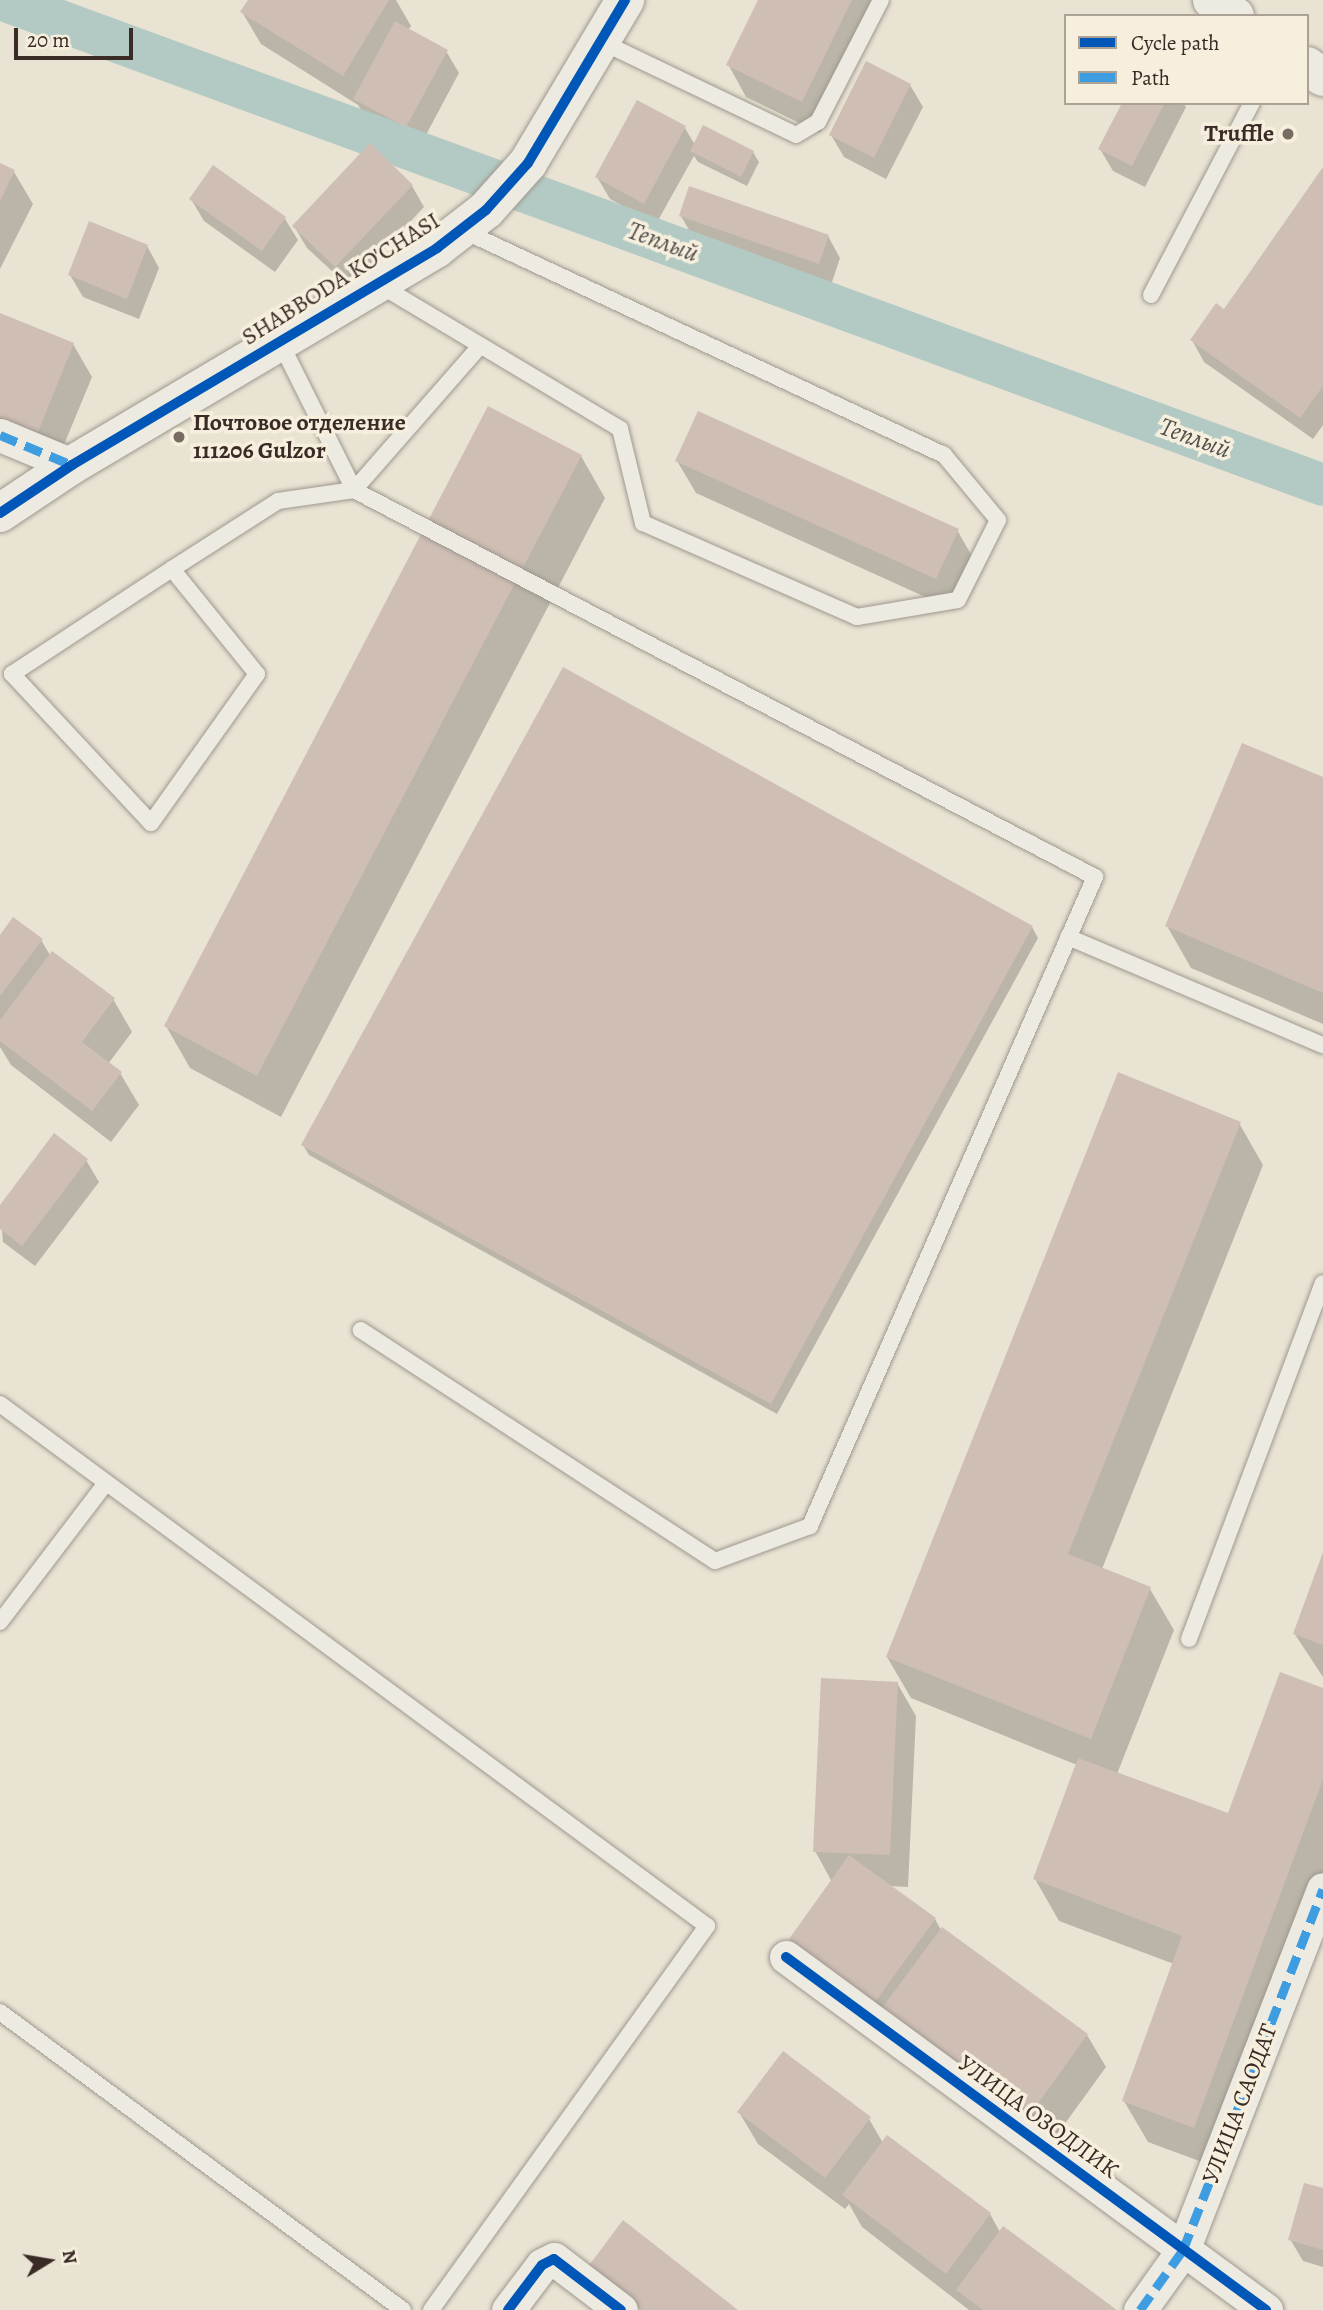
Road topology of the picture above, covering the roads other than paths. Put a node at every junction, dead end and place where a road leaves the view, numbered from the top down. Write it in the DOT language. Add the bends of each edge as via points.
graph roads {
  1 [pos="625,0"];
  2 [pos="881,0"];
  3 [pos="1212,0"];
  4 [pos="1232,14"];
  5 [pos="602,42"];
  6 [pos="1251,105"];
  7 [pos="461,229"];
  8 [pos="378,284"];
  9 [pos="1151,295"];
  10 [pos="280,342"];
  11 [pos="480,346"];
  12 [pos="0,435"];
  13 [pos="72,465"];
  14 [pos="354,491"];
  15 [pos="0,513"];
  16 [pos="172,569"];
  17 [pos="1068,937"];
  18 [pos="1323,1045"];
  19 [pos="1323,1283"];
  20 [pos="361,1330"];
  21 [pos="0,1404"];
  22 [pos="107,1483"];
  23 [pos="0,1622"];
  24 [pos="1189,1639"];
  25 [pos="1323,1889"];
  26 [pos="786,1958"];
  27 [pos="0,2012"];
  28 [pos="1183,2250"];
  29 [pos="403,2310"];
  30 [pos="431,2310"];
  31 [pos="508,2310"];
  32 [pos="621,2310"];
  33 [pos="1139,2310"];
  34 [pos="1266,2310"];
  1 -- 5 [label="street, SHABBODA KO'CHASI"];
  2 -- 5 [label="lane" via="818,122 796,135"];
  3 -- 4 [label="street"];
  5 -- 7 [label="street, SHABBODA KO'CHASI" via="528,163 508,189"];
  6 -- 9 [label="lane"];
  7 -- 8 [label="street, SHABBODA KO'CHASI"];
  7 -- 11 [label="lane" via="944,454 998,520 958,600 857,617 643,523 620,429"];
  8 -- 10 [label="street, SHABBODA KO'CHASI"];
  8 -- 11 [label="lane"];
  10 -- 13 [label="street, SHABBODA KO'CHASI"];
  10 -- 14 [label="lane"];
  11 -- 14 [label="lane"];
  12 -- 13 [label="street"];
  13 -- 15 [label="street, SHABBODA KO'CHASI"];
  14 -- 16 [label="lane" via="278,501"];
  14 -- 17 [label="lane" via="1095,877"];
  16 -- 16 [label="lane" via="12,674 150,824 257,674"];
  17 -- 18 [label="lane"];
  17 -- 20 [label="lane" via="810,1526 715,1561"];
  19 -- 24 [label="lane"];
  21 -- 22 [label="lane"];
  22 -- 23 [label="lane"];
  22 -- 30 [label="lane" via="707,1926"];
  25 -- 28 [label="street, УЛИЦА САОДАТ"];
  26 -- 28 [label="street, УЛИЦА ОЗОДЛИК"];
  27 -- 29 [label="lane"];
  28 -- 33 [label="street, УЛИЦА САОДАТ"];
  28 -- 34 [label="street, УЛИЦА ОЗОДЛИК"];
  31 -- 32 [label="street" via="542,2265 554,2259"];
}
